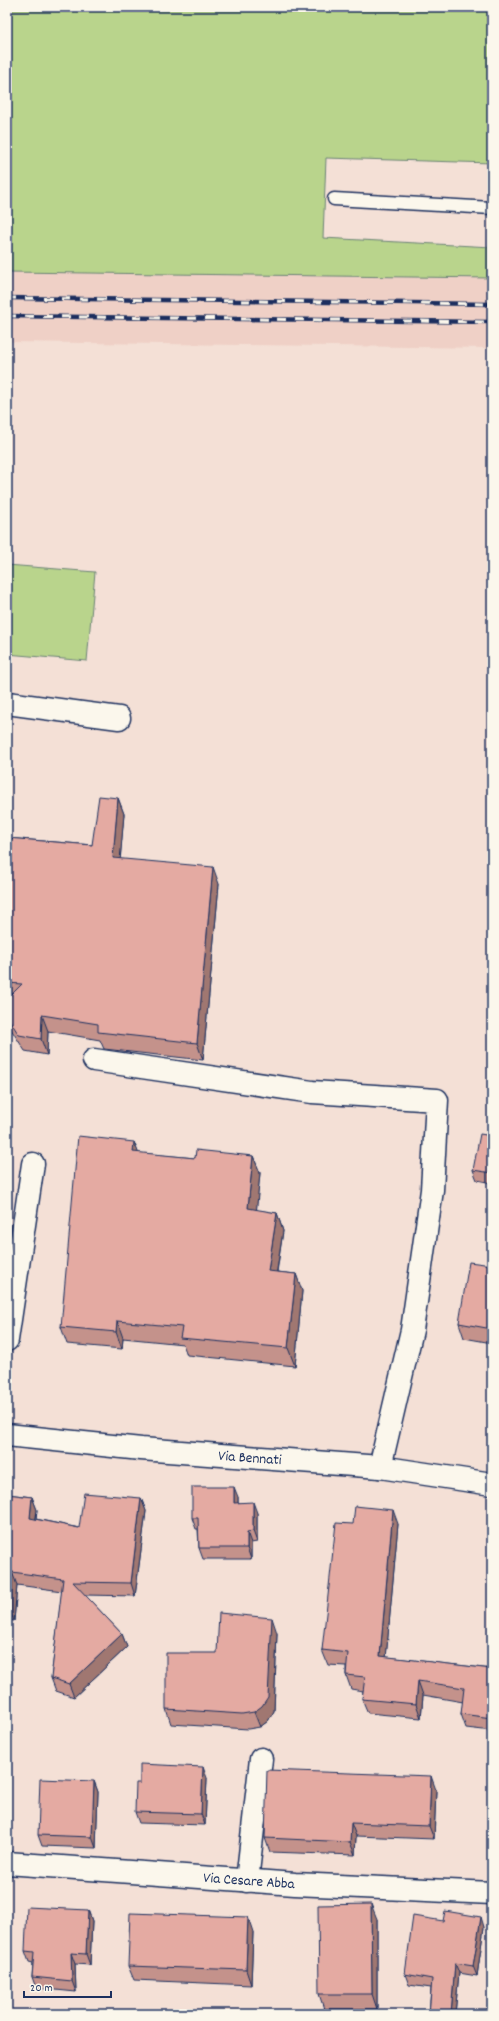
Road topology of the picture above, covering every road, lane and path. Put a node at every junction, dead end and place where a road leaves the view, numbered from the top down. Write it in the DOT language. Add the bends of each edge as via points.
graph roads {
  1 [pos="334,199"];
  2 [pos="492,208"];
  3 [pos="7,703"];
  4 [pos="118,718"];
  5 [pos="94,1060"];
  6 [pos="33,1164"];
  7 [pos="7,1340"];
  8 [pos="7,1435"];
  9 [pos="380,1466"];
  10 [pos="492,1484"];
  11 [pos="262,1759"];
  12 [pos="7,1863"];
  13 [pos="247,1880"];
  14 [pos="492,1893"];
  1 -- 2 [label="lane"];
  3 -- 4 [label="street"];
  5 -- 9 [label="street" via="312,1092 437,1100 432,1190 412,1330"];
  6 -- 7 [label="street"];
  8 -- 9 [label="street, Via Bennati" via="141,1449"];
  9 -- 10 [label="street, Via Bennati"];
  11 -- 13 [label="street"];
  12 -- 13 [label="street, Via Cesare Abba"];
  13 -- 14 [label="street, Via Cesare Abba"];
}
